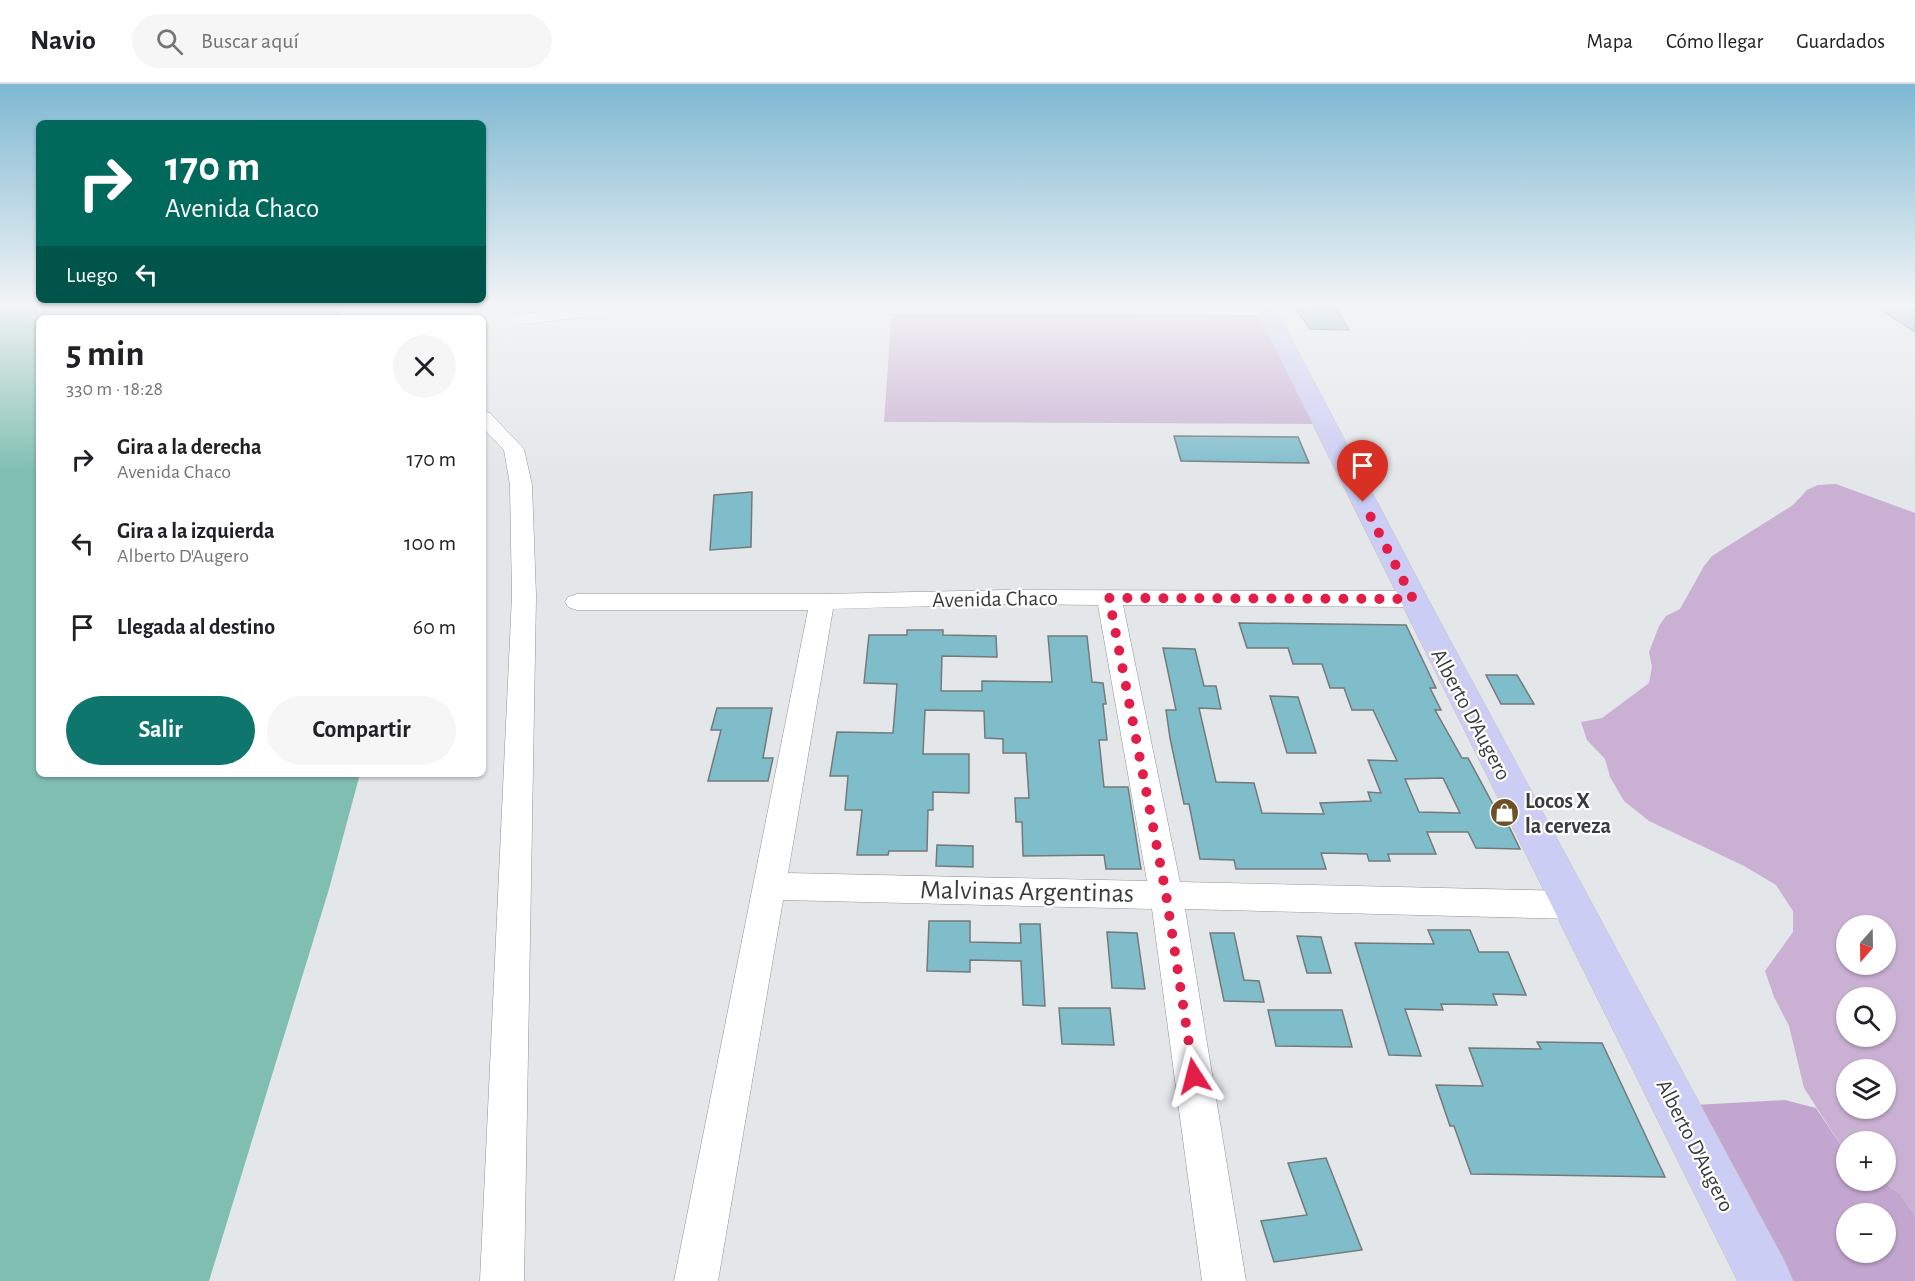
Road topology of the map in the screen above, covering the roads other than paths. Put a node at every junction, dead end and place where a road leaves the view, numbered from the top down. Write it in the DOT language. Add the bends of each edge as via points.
graph roads {
  1 [pos="1292,361"];
  2 [pos="486,420"];
  3 [pos="1109,598"];
  4 [pos="1413,599"];
  5 [pos="577,602"];
  6 [pos="822,602"];
  7 [pos="769,886"];
  8 [pos="1166,894"];
  9 [pos="1572,905"];
  10 [pos="502,1281"];
  11 [pos="696,1281"];
  12 [pos="1224,1281"];
  13 [pos="1766,1281"];
  1 -- 4 [label="main road, Alberto D'Augero"];
  2 -- 10 [label="street" via="514,449 521,485 524,596"];
  3 -- 4 [label="street, Avenida Chaco"];
  3 -- 6 [label="street, Avenida Chaco"];
  3 -- 8 [label="street"];
  4 -- 9 [label="main road, Alberto D'Augero"];
  5 -- 6 [label="street, Avenida Chaco"];
  6 -- 7 [label="street"];
  7 -- 8 [label="street, Malvinas Argentinas"];
  7 -- 11 [label="street"];
  8 -- 9 [label="street, Malvinas Argentinas"];
  8 -- 12 [label="street"];
  9 -- 13 [label="main road, Alberto D'Augero"];
}
